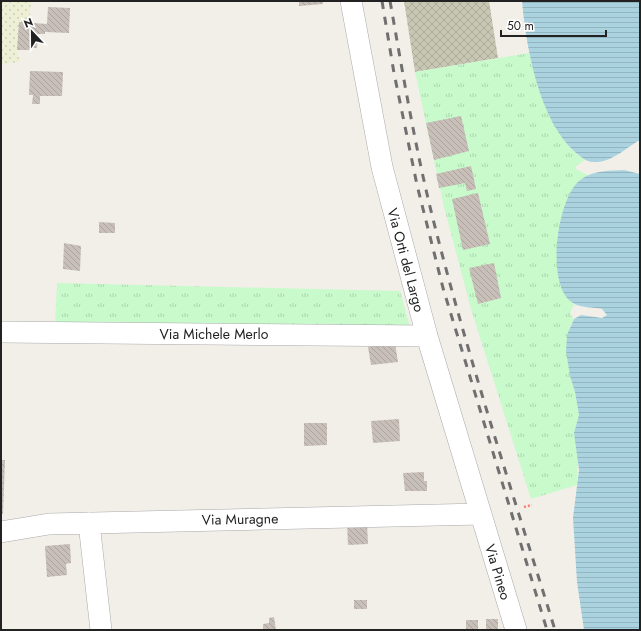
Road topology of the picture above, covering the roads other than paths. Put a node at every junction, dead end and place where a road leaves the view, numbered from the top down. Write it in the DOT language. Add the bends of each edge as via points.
graph roads {
  1 [pos="350,1"];
  2 [pos="1,332"];
  3 [pos="427,336"];
  4 [pos="481,514"];
  5 [pos="89,523"];
  6 [pos="1,532"];
  7 [pos="101,630"];
  8 [pos="516,630"];
  1 -- 3 [label="street, Via Orti del Largo" via="382,167"];
  2 -- 3 [label="street, Via Michele Merlo"];
  3 -- 4 [label="street, Via Orti del Largo"];
  4 -- 5 [label="street, Via Muragne"];
  4 -- 8 [label="street, Via Pineo"];
  5 -- 6 [label="street, Via Muragne" via="49,524"];
  5 -- 7 [label="street"];
}
